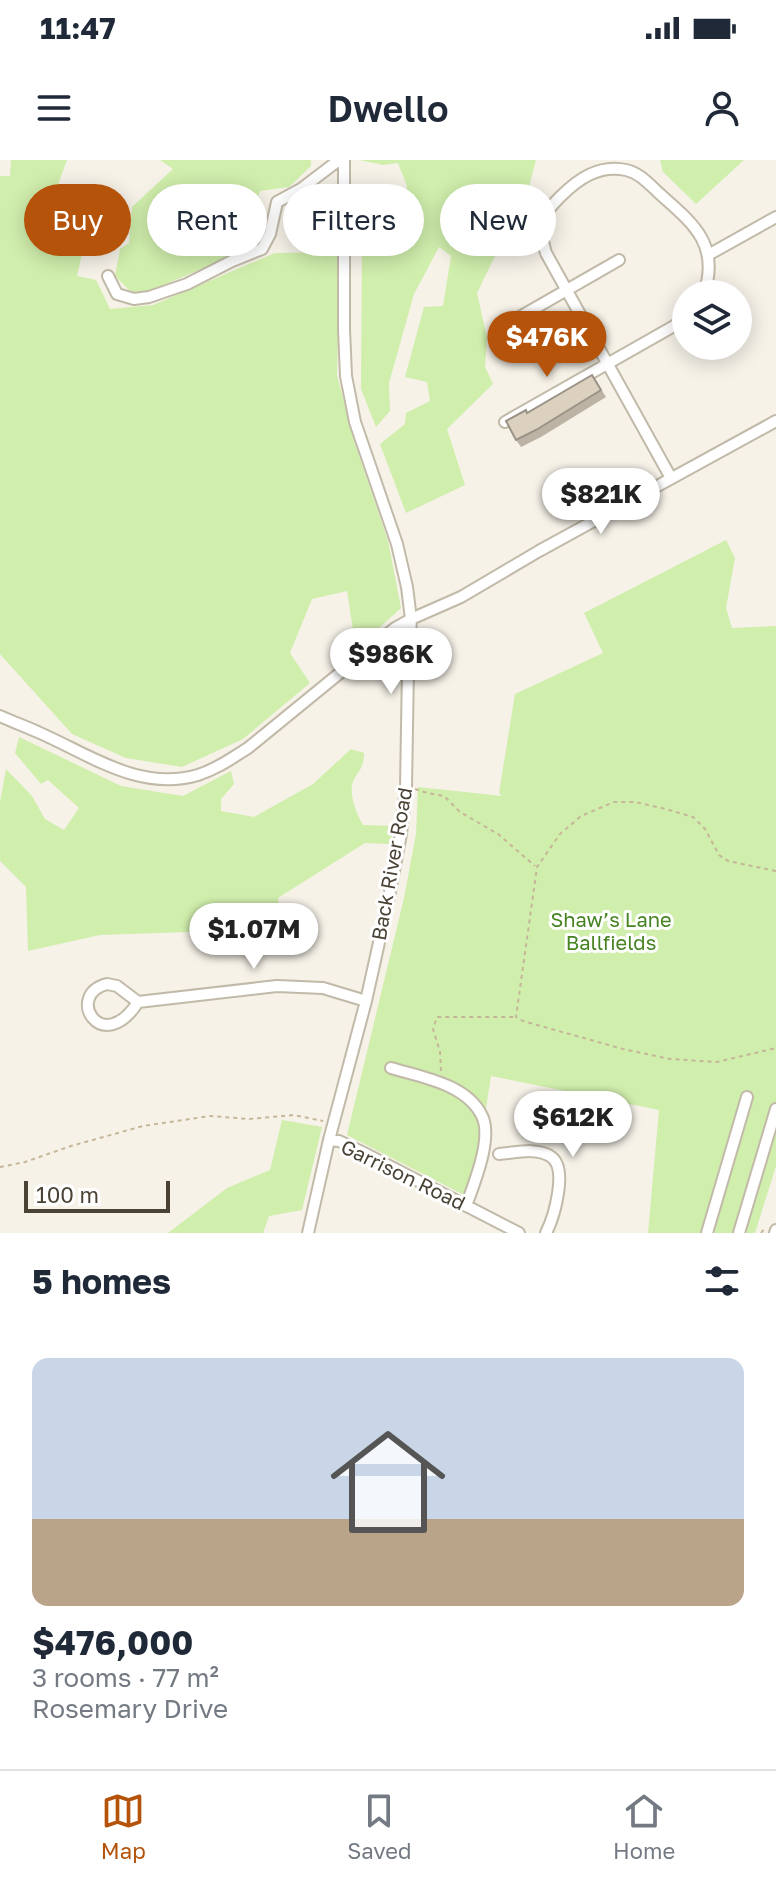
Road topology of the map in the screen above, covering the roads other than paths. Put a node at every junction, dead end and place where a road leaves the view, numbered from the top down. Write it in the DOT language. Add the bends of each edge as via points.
graph roads {
  1 [pos="341,160"];
  2 [pos="776,217"];
  3 [pos="708,255"];
  4 [pos="619,260"];
  5 [pos="108,276"];
  6 [pos="708,280"];
  7 [pos="567,291"];
  8 [pos="672,327"];
  9 [pos="497,330"];
  10 [pos="607,365"];
  11 [pos="776,421"];
  12 [pos="505,422"];
  13 [pos="671,478"];
  14 [pos="411,619"];
  15 [pos="0,716"];
  16 [pos="366,1001"];
  17 [pos="138,1002"];
  18 [pos="391,1068"];
  19 [pos="747,1097"];
  20 [pos="776,1109"];
  21 [pos="329,1140"];
  22 [pos="499,1154"];
  23 [pos="466,1206"];
  24 [pos="308,1233"];
  25 [pos="519,1233"];
  26 [pos="546,1233"];
  27 [pos="707,1233"];
  28 [pos="739,1233"];
  1 -- 5 [label="street" via="277,202 262,249 149,297 117,294"];
  1 -- 14 [label="street, Back River Road" via="346,376 355,422 400,555"];
  2 -- 3 [label="street"];
  3 -- 6 [label="street"];
  3 -- 7 [label="street" via="697,229 642,178 626,170 595,172 574,183 543,223 546,253"];
  4 -- 7 [label="street"];
  7 -- 9 [label="street"];
  7 -- 10 [label="street"];
  8 -- 10 [label="street"];
  10 -- 12 [label="street"];
  10 -- 13 [label="street"];
  11 -- 13 [label="street"];
  13 -- 14 [label="street" via="461,597"];
  14 -- 15 [label="street" via="248,748 196,776 160,779 126,773"];
  14 -- 16 [label="street, Back River Road" via="404,811"];
  16 -- 17 [label="street" via="300,985"];
  16 -- 21 [label="street, Back River Road"];
  17 -- 17 [label="street" via="118,1024 99,1023 88,1008 91,992 107,984"];
  18 -- 23 [label="street" via="460,1093 482,1115 479,1170"];
  19 -- 27 [label="street"];
  20 -- 28 [label="street"];
  21 -- 23 [label="street, Garrison Road"];
  21 -- 24 [label="street, Back River Road"];
  22 -- 26 [label="street" via="541,1152 555,1160 557,1199"];
  23 -- 25 [label="street, Garrison Road"];
}
